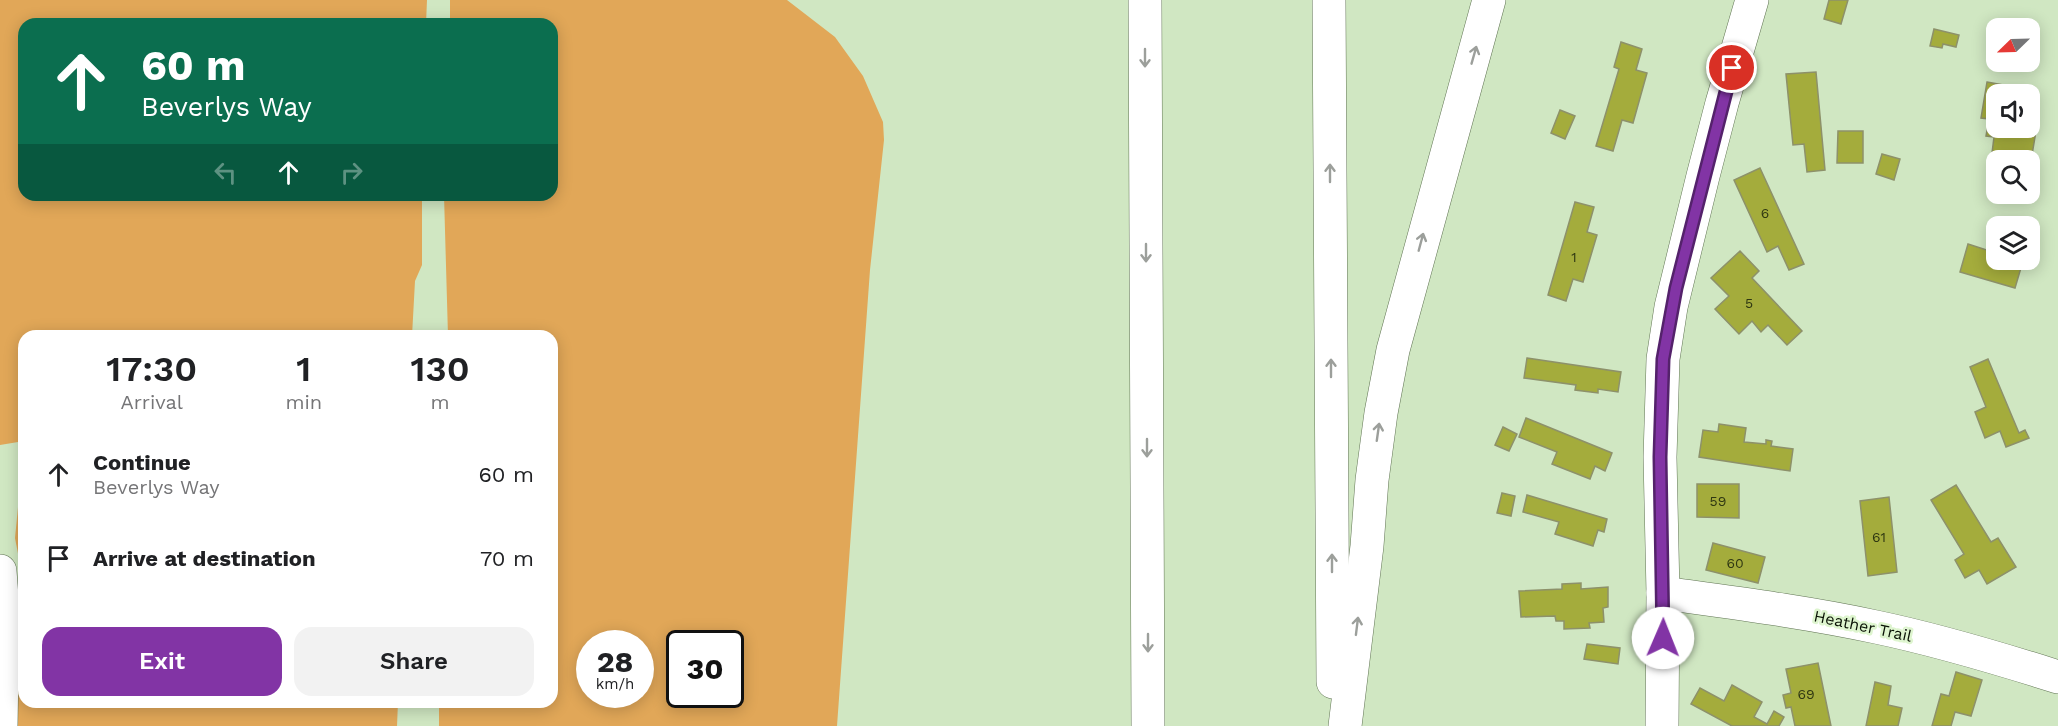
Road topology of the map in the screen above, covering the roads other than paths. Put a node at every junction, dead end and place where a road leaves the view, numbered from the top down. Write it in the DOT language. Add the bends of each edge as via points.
graph roads {
  1 [pos="1145,0"];
  2 [pos="1329,0"];
  3 [pos="1489,0"];
  4 [pos="1752,0"];
  5 [pos="0,571"];
  6 [pos="1664,593"];
  7 [pos="2058,677"];
  8 [pos="1,726"];
  9 [pos="1149,726"];
  10 [pos="1333,726"];
  11 [pos="1345,726"];
  12 [pos="1662,726"];
  1 -- 9 [label="main road, one-way"];
  10 -- 2 [label="main road, one-way"];
  11 -- 3 [label="main road, one-way" via="1371,480 1393,350"];
  4 -- 6 [label="main road" via="1703,176 1671,307 1663,359 1660,457"];
  5 -- 8 [label="main road"];
  6 -- 7 [label="main road, Heather Trail" via="1877,627"];
  6 -- 12 [label="main road"];
}
